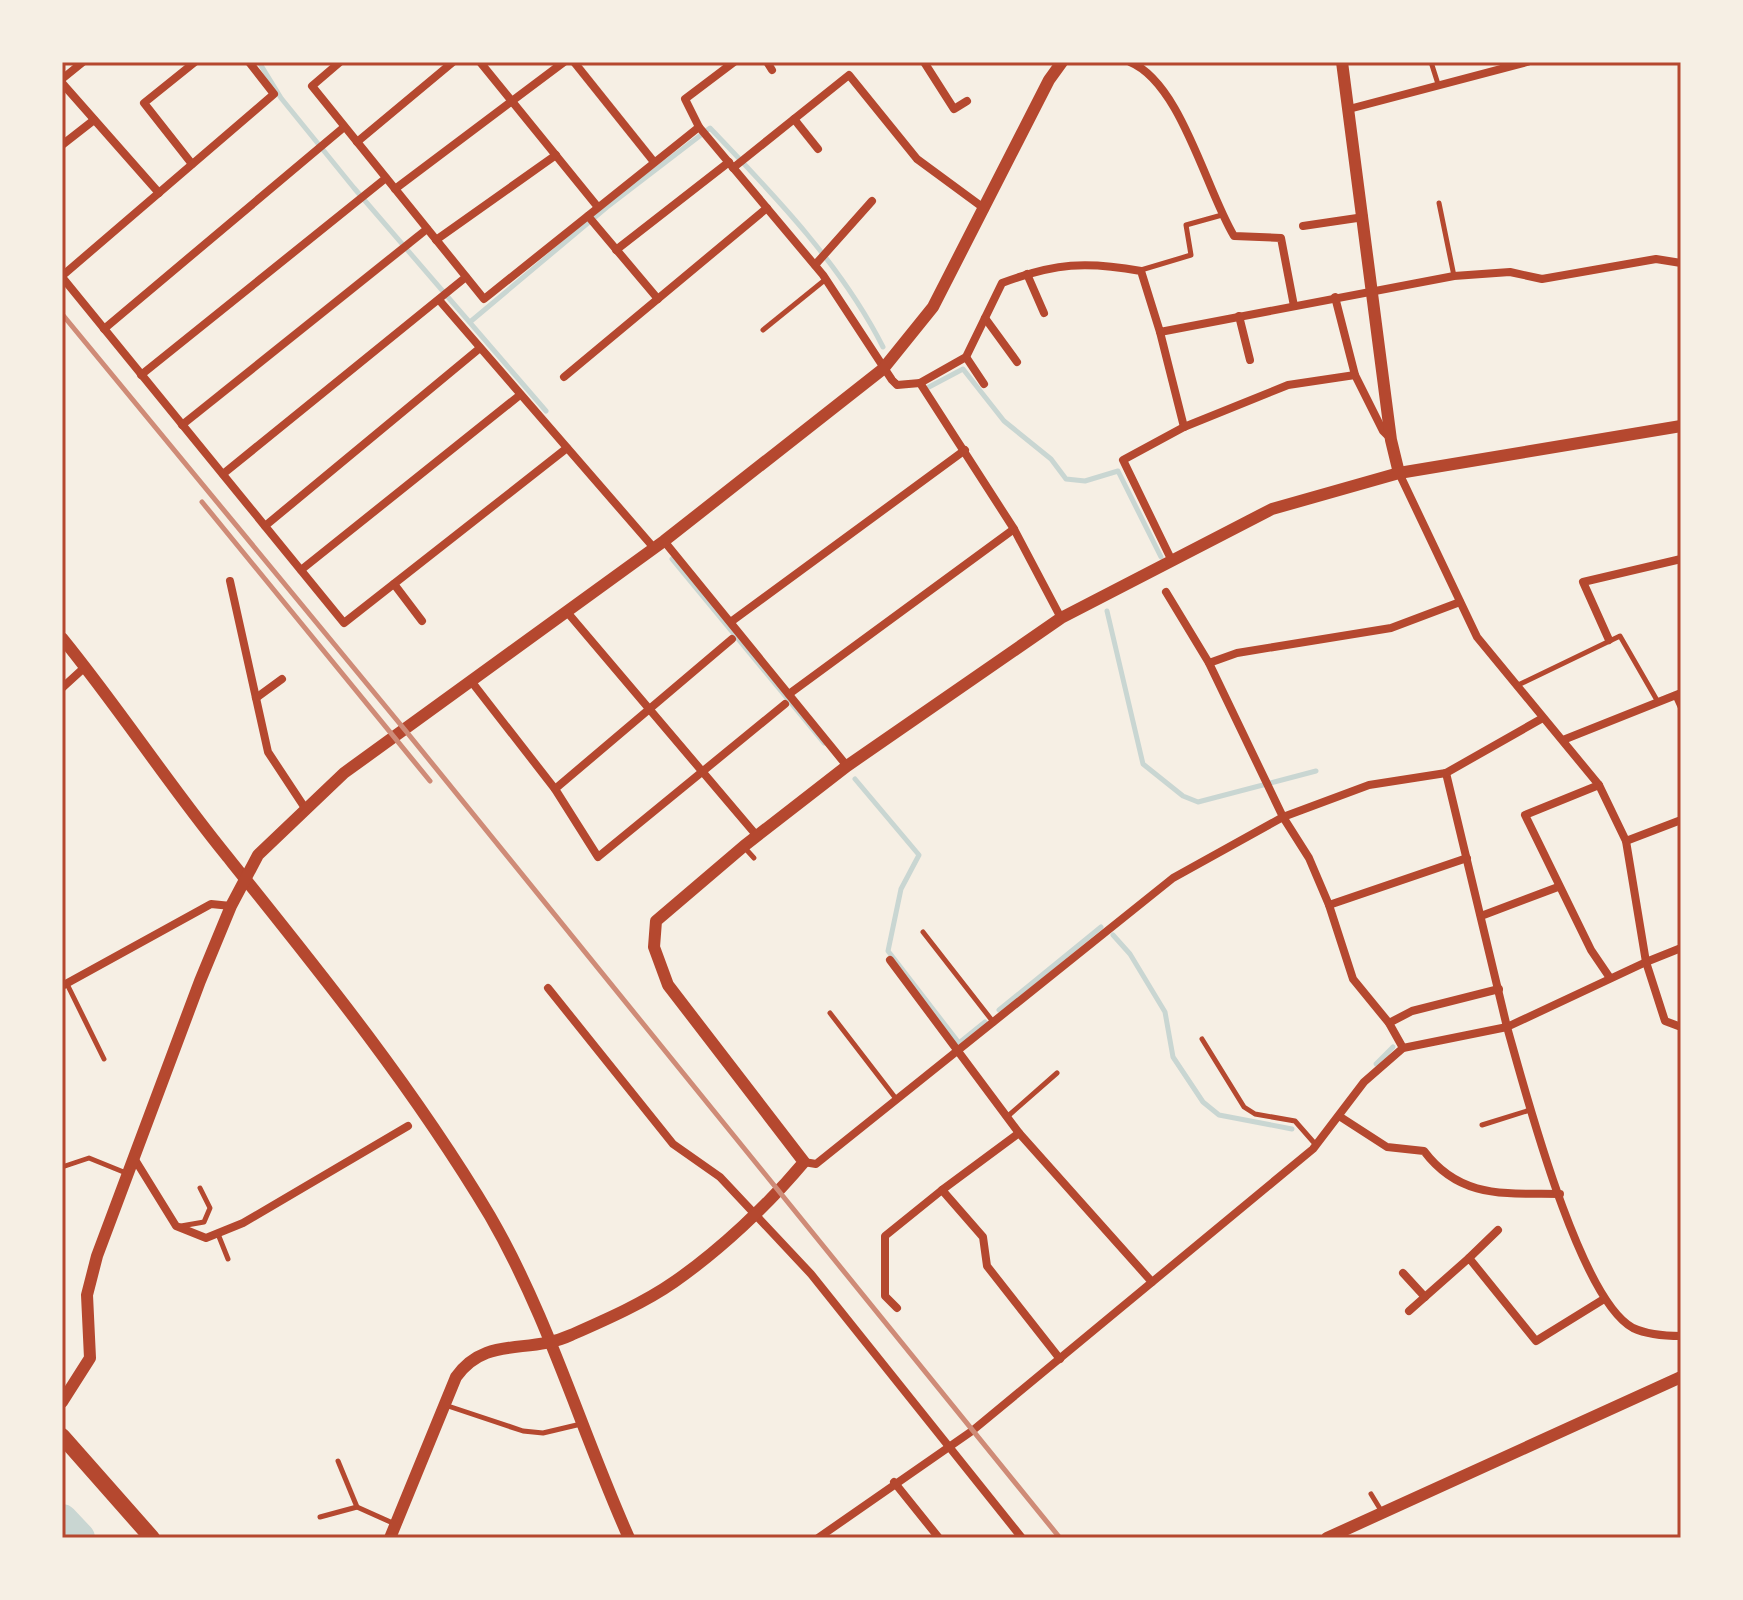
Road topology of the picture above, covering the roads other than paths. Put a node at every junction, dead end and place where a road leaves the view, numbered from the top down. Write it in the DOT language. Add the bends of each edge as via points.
graph roads {
  1 [pos="83,62"];
  2 [pos="195,62"];
  3 [pos="249,62"];
  4 [pos="340,62"];
  5 [pos="453,62"];
  6 [pos="480,62"];
  7 [pos="564,62"];
  8 [pos="574,62"];
  9 [pos="734,62"];
  10 [pos="924,62"];
  11 [pos="1062,62"];
  12 [pos="1130,62"];
  13 [pos="1342,62"];
  14 [pos="1431,62"];
  15 [pos="1527,62"];
  16 [pos="62,81"];
  17 [pos="1439,85"];
  18 [pos="512,101"];
  19 [pos="967,101"];
  20 [pos="1349,109"];
  21 [pos="794,119"];
  22 [pos="94,120"];
  23 [pos="699,127"];
  24 [pos="343,128"];
  25 [pos="357,142"];
  26 [pos="62,145"];
  27 [pos="818,149"];
  28 [pos="556,155"];
  29 [pos="654,162"];
  30 [pos="192,164"];
  31 [pos="732,165"];
  32 [pos="386,178"];
  33 [pos="395,189"];
  34 [pos="159,193"];
  35 [pos="872,201"];
  36 [pos="1439,203"];
  37 [pos="597,206"];
  38 [pos="767,208"];
  39 [pos="985,209"];
  40 [pos="1222,215"];
  41 [pos="588,216"];
  42 [pos="1364,217"];
  43 [pos="1303,226"];
  44 [pos="427,229"];
  45 [pos="436,240"];
  46 [pos="616,250"];
  47 [pos="1681,263"];
  48 [pos="816,265"];
  49 [pos="1141,271"];
  50 [pos="1027,274"];
  51 [pos="62,276"];
  52 [pos="1454,276"];
  53 [pos="466,277"];
  54 [pos="826,279"];
  55 [pos="1374,290"];
  56 [pos="1335,297"];
  57 [pos="658,299"];
  58 [pos="439,300"];
  59 [pos="1294,306"];
  60 [pos="1044,313"];
  61 [pos="1239,316"];
  62 [pos="985,318"];
  63 [pos="104,329"];
  64 [pos="763,330"];
  65 [pos="1160,332"];
  66 [pos="480,348"];
  67 [pos="966,357"];
  68 [pos="1250,360"];
  69 [pos="1017,362"];
  70 [pos="883,369"];
  71 [pos="141,375"];
  72 [pos="1355,375"];
  73 [pos="564,377"];
  74 [pos="920,383"];
  75 [pos="984,384"];
  76 [pos="520,395"];
  77 [pos="182,425"];
  78 [pos="1681,426"];
  79 [pos="1184,427"];
  80 [pos="1391,440"];
  81 [pos="567,448"];
  82 [pos="965,450"];
  83 [pos="1399,473"];
  84 [pos="223,474"];
  85 [pos="265,526"];
  86 [pos="1014,529"];
  87 [pos="659,545"];
  88 [pos="1681,559"];
  89 [pos="1172,561"];
  90 [pos="301,570"];
  91 [pos="230,581"];
  92 [pos="394,584"];
  93 [pos="1166,592"];
  94 [pos="1460,602"];
  95 [pos="567,612"];
  96 [pos="1061,618"];
  97 [pos="422,621"];
  98 [pos="732,621"];
  99 [pos="62,638"];
  100 [pos="732,639"];
  101 [pos="1609,640"];
  102 [pos="1209,663"];
  103 [pos="85,667"];
  104 [pos="282,679"];
  105 [pos="471,681"];
  106 [pos="1516,687"];
  107 [pos="62,688"];
  108 [pos="789,694"];
  109 [pos="1678,695"];
  110 [pos="256,698"];
  111 [pos="1658,702"];
  112 [pos="785,704"];
  113 [pos="649,709"];
  114 [pos="1681,709"];
  115 [pos="1541,719"];
  116 [pos="1563,740"];
  117 [pos="847,766"];
  118 [pos="702,772"];
  119 [pos="1446,773"];
  120 [pos="1599,785"];
  121 [pos="555,789"];
  122 [pos="305,808"];
  123 [pos="1283,817"];
  124 [pos="1681,820"];
  125 [pos="757,836"];
  126 [pos="1626,841"];
  127 [pos="744,846"];
  128 [pos="754,858"];
  129 [pos="1467,858"];
  130 [pos="245,877"];
  131 [pos="1558,887"];
  132 [pos="1329,905"];
  133 [pos="231,906"];
  134 [pos="1481,916"];
  135 [pos="923,932"];
  136 [pos="1681,948"];
  137 [pos="890,960"];
  138 [pos="1646,962"];
  139 [pos="1610,978"];
  140 [pos="64,985"];
  141 [pos="548,988"];
  142 [pos="1499,989"];
  143 [pos="830,1013"];
  144 [pos="994,1023"];
  145 [pos="1389,1023"];
  146 [pos="1507,1027"];
  147 [pos="1681,1027"];
  148 [pos="1202,1039"];
  149 [pos="1403,1048"];
  150 [pos="960,1051"];
  151 [pos="104,1059"];
  152 [pos="1057,1073"];
  153 [pos="897,1100"];
  154 [pos="1530,1110"];
  155 [pos="1008,1116"];
  156 [pos="1339,1116"];
  157 [pos="1482,1125"];
  158 [pos="408,1126"];
  159 [pos="1019,1133"];
  160 [pos="1316,1145"];
  161 [pos="133,1157"];
  162 [pos="804,1162"];
  163 [pos="62,1167"];
  164 [pos="127,1174"];
  165 [pos="200,1188"];
  166 [pos="942,1190"];
  167 [pos="1560,1194"];
  168 [pos="754,1213"];
  169 [pos="176,1226"];
  170 [pos="1498,1230"];
  171 [pos="218,1233"];
  172 [pos="1469,1258"];
  173 [pos="228,1259"];
  174 [pos="1403,1273"];
  175 [pos="1152,1282"];
  176 [pos="1425,1297"];
  177 [pos="1604,1299"];
  178 [pos="897,1308"];
  179 [pos="1409,1311"];
  180 [pos="1681,1336"];
  181 [pos="552,1343"];
  182 [pos="1060,1359"];
  183 [pos="1681,1377"];
  184 [pos="62,1402"];
  185 [pos="450,1407"];
  186 [pos="582,1424"];
  187 [pos="62,1436"];
  188 [pos="949,1446"];
  189 [pos="338,1461"];
  190 [pos="894,1482"];
  191 [pos="1371,1494"];
  192 [pos="357,1507"];
  193 [pos="1382,1513"];
  194 [pos="320,1517"];
  195 [pos="396,1524"];
  196 [pos="152,1538"];
  197 [pos="390,1538"];
  198 [pos="629,1538"];
  199 [pos="818,1538"];
  200 [pos="939,1538"];
  201 [pos="1022,1538"];
  202 [pos="1327,1538"];
  1 -- 16 [label="street"];
  2 -- 30 [label="street" via="144,103"];
  3 -- 30 [label="street" via="274,94"];
  4 -- 24 [label="street" via="312,86"];
  5 -- 25 [label="street"];
  6 -- 18 [label="street"];
  7 -- 18 [label="street"];
  8 -- 29 [label="street"];
  9 -- 23 [label="street" via="685,99"];
  10 -- 19 [label="street" via="954,109"];
  11 -- 39 [label="street"];
  12 -- 40 [label="street" via="1161,86"];
  13 -- 20 [label="street"];
  14 -- 17 [label="lane"];
  15 -- 17 [label="street"];
  16 -- 22 [label="street"];
  17 -- 20 [label="street"];
  18 -- 28 [label="street"];
  18 -- 33 [label="street"];
  20 -- 42 [label="street"];
  21 -- 27 [label="street"];
  21 -- 31 [label="street"];
  21 -- 39 [label="street" via="849,75 917,159"];
  22 -- 26 [label="street"];
  22 -- 34 [label="street"];
  23 -- 29 [label="street"];
  23 -- 31 [label="street"];
  24 -- 25 [label="street"];
  24 -- 63 [label="street"];
  25 -- 32 [label="street"];
  28 -- 37 [label="street"];
  28 -- 45 [label="street"];
  29 -- 37 [label="street"];
  30 -- 34 [label="street"];
  31 -- 38 [label="street"];
  31 -- 46 [label="street"];
  32 -- 33 [label="street"];
  32 -- 71 [label="street"];
  33 -- 44 [label="street"];
  34 -- 51 [label="street"];
  35 -- 48 [label="street"];
  36 -- 52 [label="lane"];
  37 -- 41 [label="street"];
  38 -- 48 [label="street"];
  38 -- 57 [label="street"];
  39 -- 70 [label="street" via="933,307"];
  40 -- 49 [label="lane" via="1186,225 1191,255"];
  40 -- 59 [label="street" via="1234,236 1281,238"];
  41 -- 46 [label="street"];
  41 -- 53 [label="street" via="484,299"];
  42 -- 43 [label="street"];
  42 -- 55 [label="street"];
  44 -- 45 [label="street"];
  44 -- 77 [label="street"];
  45 -- 53 [label="street"];
  46 -- 57 [label="street"];
  47 -- 52 [label="street" via="1656,259 1542,279 1510,272"];
  48 -- 54 [label="street"];
  49 -- 50 [label="street" via="1091,262"];
  49 -- 65 [label="street"];
  50 -- 60 [label="street"];
  50 -- 62 [label="street" via="1002,283"];
  51 -- 63 [label="street"];
  52 -- 55 [label="street"];
  53 -- 58 [label="street"];
  54 -- 64 [label="lane"];
  54 -- 70 [label="street"];
  55 -- 56 [label="street"];
  55 -- 80 [label="street"];
  56 -- 59 [label="street"];
  56 -- 72 [label="street"];
  57 -- 73 [label="street"];
  58 -- 66 [label="street"];
  58 -- 84 [label="street"];
  59 -- 61 [label="street"];
  61 -- 65 [label="street"];
  61 -- 68 [label="street"];
  62 -- 67 [label="street"];
  62 -- 69 [label="street"];
  63 -- 71 [label="street"];
  65 -- 79 [label="street"];
  66 -- 76 [label="street"];
  66 -- 85 [label="street"];
  67 -- 74 [label="street"];
  67 -- 75 [label="street"];
  70 -- 74 [label="street" via="897,385"];
  70 -- 87 [label="street"];
  71 -- 77 [label="street"];
  72 -- 79 [label="street" via="1288,385"];
  72 -- 80 [label="street"];
  74 -- 82 [label="street"];
  76 -- 81 [label="street"];
  76 -- 90 [label="street"];
  77 -- 84 [label="street"];
  78 -- 83 [label="street"];
  79 -- 89 [label="street" via="1123,460"];
  80 -- 83 [label="street"];
  81 -- 87 [label="street"];
  81 -- 92 [label="street"];
  82 -- 86 [label="street"];
  82 -- 98 [label="street"];
  83 -- 89 [label="street" via="1272,509"];
  83 -- 94 [label="street"];
  84 -- 85 [label="street"];
  85 -- 90 [label="street"];
  86 -- 96 [label="street"];
  86 -- 108 [label="street"];
  87 -- 95 [label="street"];
  87 -- 98 [label="street"];
  88 -- 101 [label="street" via="1583,582"];
  89 -- 96 [label="street"];
  90 -- 92 [label="street" via="344,623"];
  91 -- 110 [label="street"];
  92 -- 97 [label="street"];
  93 -- 102 [label="street"];
  94 -- 102 [label="street" via="1391,628 1237,653"];
  94 -- 106 [label="street" via="1477,637"];
  95 -- 105 [label="street"];
  95 -- 113 [label="street"];
  96 -- 117 [label="street"];
  98 -- 108 [label="street"];
  99 -- 103 [label="street"];
  100 -- 113 [label="street"];
  101 -- 106 [label="lane"];
  101 -- 111 [label="lane" via="1620,636"];
  102 -- 123 [label="street"];
  103 -- 107 [label="street"];
  103 -- 130 [label="street"];
  104 -- 110 [label="street"];
  105 -- 121 [label="street"];
  105 -- 122 [label="street" via="344,773"];
  106 -- 115 [label="street"];
  108 -- 117 [label="street"];
  109 -- 111 [label="street"];
  109 -- 114 [label="lane"];
  110 -- 122 [label="street" via="268,752"];
  111 -- 116 [label="street"];
  112 -- 118 [label="street"];
  113 -- 118 [label="street"];
  113 -- 121 [label="street"];
  115 -- 116 [label="street"];
  115 -- 119 [label="street"];
  116 -- 120 [label="street"];
  117 -- 125 [label="street"];
  118 -- 121 [label="street" via="598,857"];
  118 -- 125 [label="street"];
  119 -- 123 [label="street" via="1369,785"];
  119 -- 129 [label="street"];
  120 -- 126 [label="street"];
  120 -- 131 [label="street" via="1525,815"];
  122 -- 130 [label="street" via="258,855"];
  123 -- 132 [label="street" via="1309,858"];
  123 -- 144 [label="street" via="1173,878"];
  124 -- 126 [label="street"];
  125 -- 127 [label="street"];
  126 -- 138 [label="street"];
  127 -- 128 [label="lane"];
  127 -- 162 [label="street" via="713,879 656,921 654,947 668,985"];
  129 -- 132 [label="street"];
  129 -- 134 [label="street"];
  130 -- 133 [label="street"];
  130 -- 181 [label="street" via="426,1114 490,1218"];
  131 -- 134 [label="street"];
  131 -- 139 [label="street"];
  132 -- 145 [label="street" via="1353,979"];
  133 -- 140 [label="street" via="211,904"];
  133 -- 161 [label="street"];
  134 -- 142 [label="street"];
  135 -- 144 [label="lane"];
  136 -- 138 [label="street"];
  137 -- 150 [label="street"];
  138 -- 139 [label="street"];
  138 -- 147 [label="street" via="1665,1021"];
  139 -- 146 [label="street"];
  140 -- 151 [label="lane"];
  141 -- 168 [label="street" via="673,1144 720,1177"];
  142 -- 145 [label="street" via="1450,999"];
  142 -- 146 [label="street"];
  143 -- 153 [label="lane"];
  144 -- 150 [label="street"];
  145 -- 149 [label="street"];
  146 -- 149 [label="street"];
  146 -- 154 [label="street"];
  148 -- 160 [label="lane" via="1244,1107 1295,1121"];
  149 -- 156 [label="street" via="1364,1082"];
  150 -- 153 [label="street"];
  150 -- 155 [label="street"];
  152 -- 155 [label="lane"];
  153 -- 162 [label="street" via="816,1164"];
  154 -- 157 [label="lane"];
  154 -- 167 [label="street"];
  155 -- 159 [label="street"];
  156 -- 160 [label="street"];
  156 -- 167 [label="street" via="1387,1147 1424,1151 1458,1184"];
  158 -- 171 [label="street"];
  159 -- 166 [label="street"];
  159 -- 175 [label="street"];
  160 -- 175 [label="street"];
  161 -- 164 [label="street"];
  161 -- 169 [label="street"];
  162 -- 168 [label="street"];
  163 -- 164 [label="lane" via="89,1158"];
  164 -- 184 [label="street" via="87,1295 90,1358"];
  165 -- 169 [label="lane" via="210,1208 204,1222"];
  166 -- 178 [label="street" via="885,1236 885,1296"];
  166 -- 182 [label="street" via="983,1237 987,1266"];
  167 -- 177 [label="street" via="1576,1248"];
  168 -- 181 [label="street" via="673,1283"];
  168 -- 188 [label="street" via="811,1274"];
  169 -- 171 [label="street" via="206,1238"];
  170 -- 172 [label="street"];
  171 -- 173 [label="lane"];
  172 -- 176 [label="street"];
  172 -- 177 [label="street" via="1536,1341"];
  174 -- 176 [label="street"];
  175 -- 182 [label="street"];
  176 -- 179 [label="street"];
  177 -- 180 [label="street" via="1632,1327"];
  181 -- 185 [label="street" via="469,1359"];
  181 -- 186 [label="street"];
  182 -- 188 [label="street"];
  183 -- 193 [label="street"];
  185 -- 186 [label="lane" via="523,1431 543,1433"];
  185 -- 195 [label="street"];
  186 -- 198 [label="street"];
  187 -- 196 [label="highway"];
  188 -- 190 [label="street"];
  188 -- 201 [label="street"];
  189 -- 192 [label="lane"];
  190 -- 199 [label="street"];
  190 -- 200 [label="street"];
  191 -- 193 [label="lane"];
  192 -- 194 [label="lane"];
  192 -- 195 [label="lane"];
  193 -- 202 [label="street"];
  195 -- 197 [label="street"];
}
